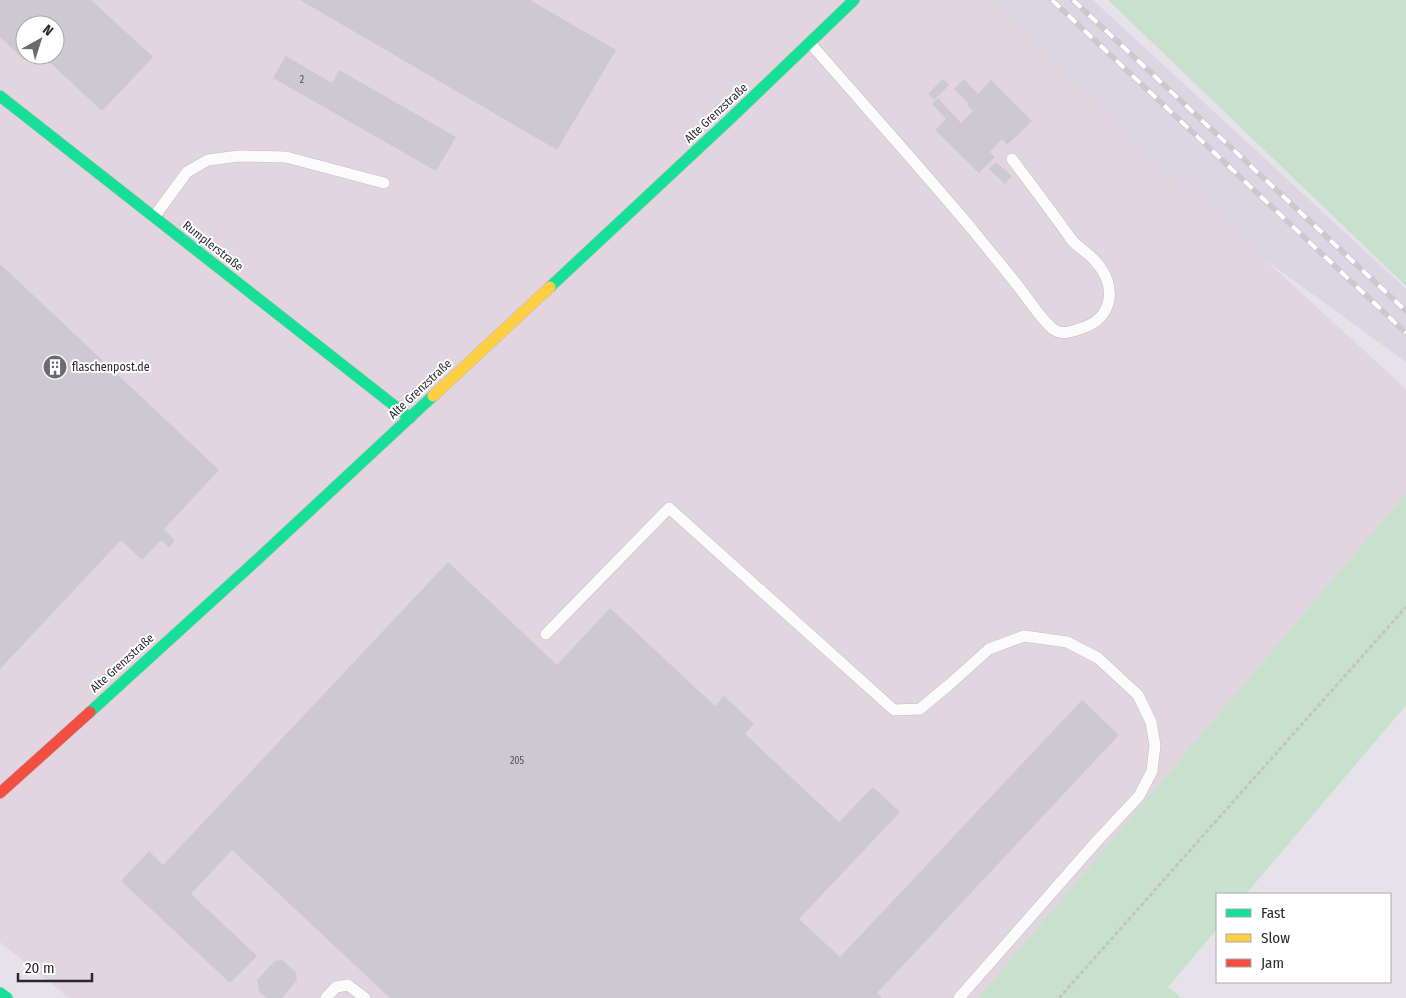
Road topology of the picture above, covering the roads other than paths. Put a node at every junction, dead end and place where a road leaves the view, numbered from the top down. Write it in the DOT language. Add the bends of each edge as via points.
graph roads {
  1 [pos="854,0"];
  2 [pos="810,43"];
  3 [pos="0,96"];
  4 [pos="1012,159"];
  5 [pos="384,184"];
  6 [pos="154,217"];
  7 [pos="410,418"];
  8 [pos="546,634"];
  9 [pos="0,793"];
  10 [pos="0,992"];
  11 [pos="7,998"];
  12 [pos="326,998"];
  13 [pos="365,998"];
  14 [pos="959,998"];
  1 -- 2 [label="street, Alte Grenzstraße"];
  2 -- 4 [label="lane" via="1048,323 1055,330 1066,333 1087,327 1107,309 1109,288 1106,276 1096,261 1074,242"];
  2 -- 7 [label="street, Alte Grenzstraße"];
  3 -- 6 [label="street, Rumplerstraße"];
  5 -- 6 [label="lane" via="286,156 208,160 187,172"];
  6 -- 7 [label="street, Rumplerstraße"];
  7 -- 9 [label="street, Alte Grenzstraße"];
  8 -- 14 [label="lane" via="669,508 894,710 920,709 989,649 1024,636 1067,642 1098,658 1138,695 1151,722 1155,745 1152,771 1139,796"];
  10 -- 11 [label="street"];
  12 -- 13 [label="lane" via="336,987 348,985"];
}
